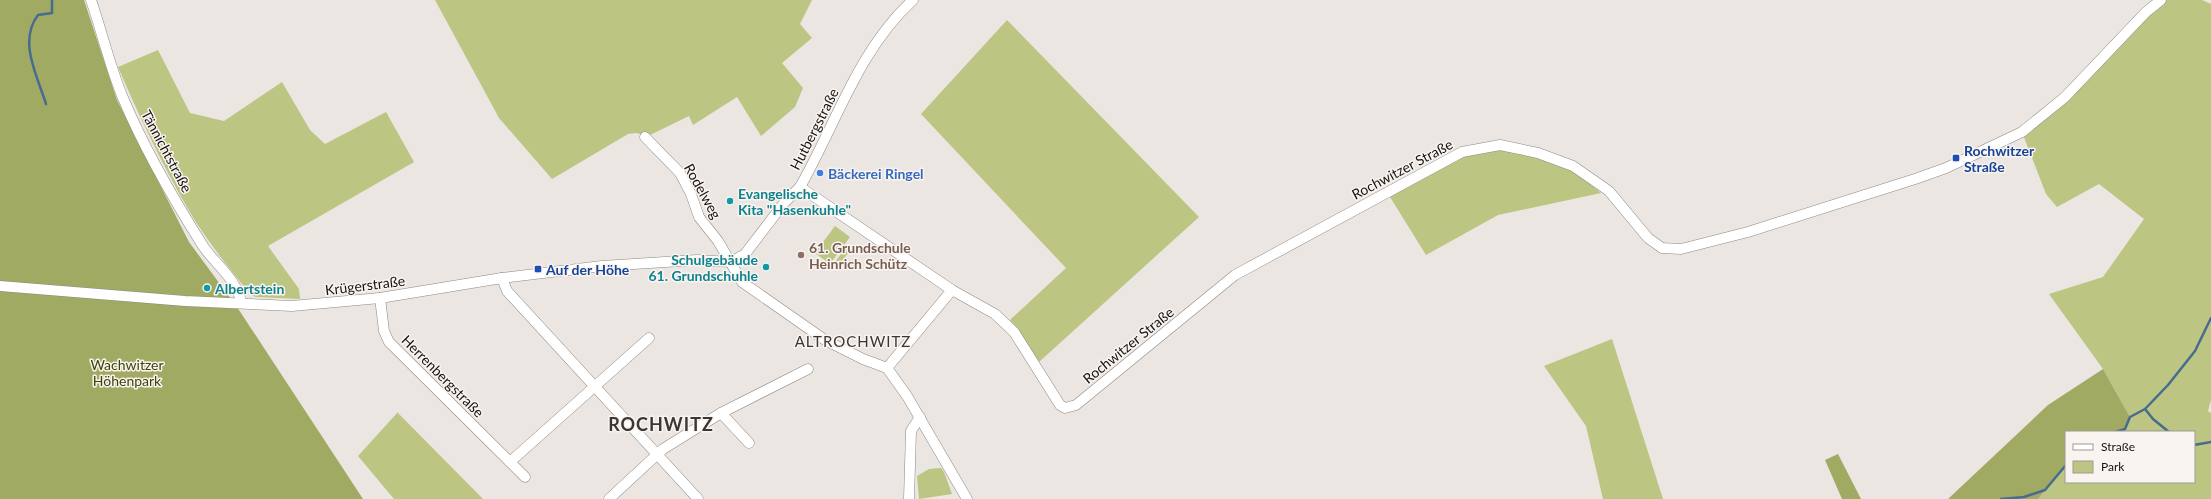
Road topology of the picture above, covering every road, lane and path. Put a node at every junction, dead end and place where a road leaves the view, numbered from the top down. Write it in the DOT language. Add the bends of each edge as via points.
graph roads {
  1 [pos="91,0"];
  2 [pos="913,0"];
  3 [pos="2161,0"];
  4 [pos="645,137"];
  5 [pos="800,187"];
  6 [pos="731,262"];
  7 [pos="502,278"];
  8 [pos="0,286"];
  9 [pos="952,290"];
  10 [pos="380,298"];
  11 [pos="241,303"];
  12 [pos="649,338"];
  13 [pos="887,368"];
  14 [pos="808,369"];
  15 [pos="595,385"];
  16 [pos="721,413"];
  17 [pos="920,417"];
  18 [pos="749,443"];
  19 [pos="658,454"];
  20 [pos="510,462"];
  21 [pos="525,476"];
  22 [pos="609,499"];
  23 [pos="698,499"];
  24 [pos="909,499"];
  25 [pos="967,499"];
  1 -- 11 [label="street, Tännichtstraße" via="123,98 148,149 203,246 240,294"];
  2 -- 5 [label="street, Hutbergstraße" via="898,14 866,57"];
  3 -- 9 [label="street, Rochwitzer Straße" via="2146,12 2065,97 2022,132 1946,168 1915,179 1748,232 1681,249 1662,248 1648,238 1609,191 1573,166 1538,153 1500,145 1462,152 1235,275 1076,405 1065,408 1060,405 1022,343 1006,323 984,306"];
  4 -- 6 [label="street, Rodelweg" via="680,173 699,217"];
  5 -- 6 [label="street, Hutbergstraße" via="784,203 745,254"];
  5 -- 9 [label="street"];
  6 -- 7 [label="street, Krügerstraße" via="697,260 602,266"];
  6 -- 13 [label="street" via="742,282 825,340"];
  7 -- 10 [label="street, Krügerstraße"];
  7 -- 15 [label="street" via="507,291"];
  8 -- 11 [label="street, Krügerstraße"];
  9 -- 13 [label="street"];
  10 -- 11 [label="street, Krügerstraße" via="298,305"];
  10 -- 20 [label="street, Herrenbergstraße" via="384,331 389,342"];
  12 -- 15 [label="street"];
  13 -- 17 [label="street"];
  14 -- 16 [label="street"];
  15 -- 19 [label="street"];
  15 -- 20 [label="street"];
  16 -- 18 [label="street"];
  16 -- 19 [label="street"];
  17 -- 24 [label="street" via="911,431"];
  17 -- 25 [label="street"];
  19 -- 22 [label="street"];
  19 -- 23 [label="street"];
  20 -- 21 [label="street, Herrenbergstraße"];
}
